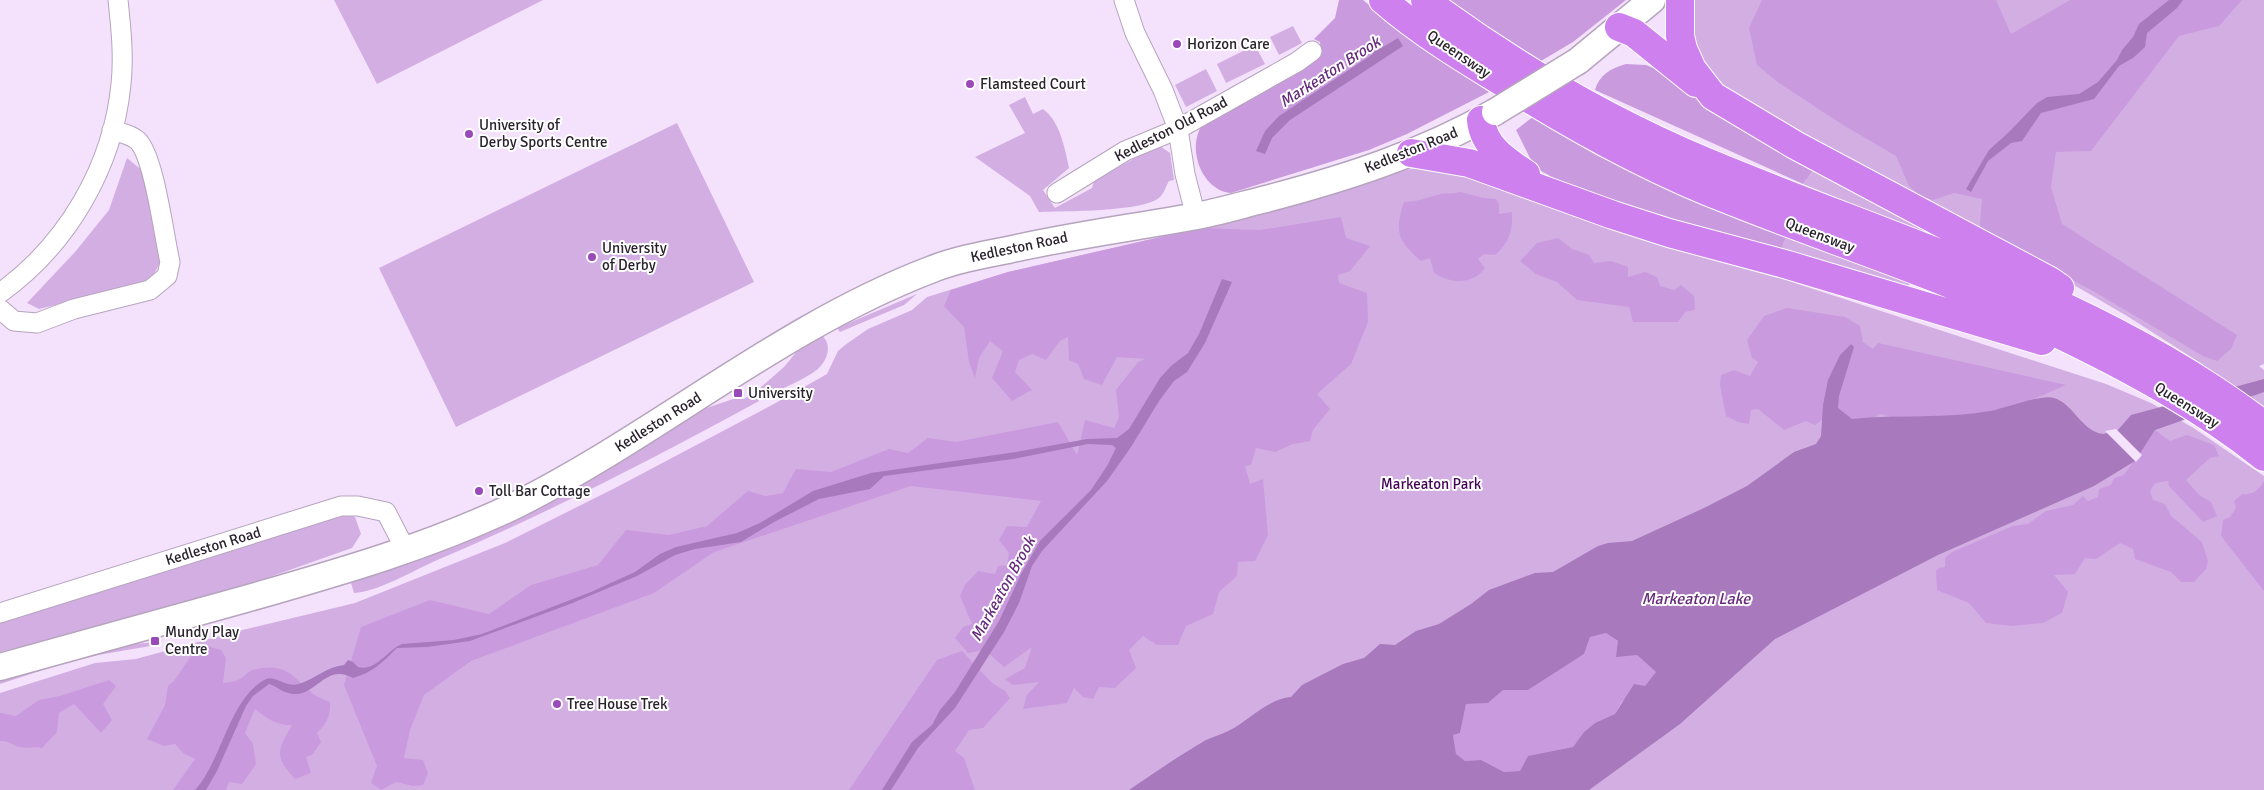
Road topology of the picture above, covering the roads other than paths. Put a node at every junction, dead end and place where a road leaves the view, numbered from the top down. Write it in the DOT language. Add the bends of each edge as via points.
graph roads {
  1 [pos="118,0"];
  2 [pos="1124,0"];
  3 [pos="1383,0"];
  4 [pos="1425,0"];
  5 [pos="1652,0"];
  6 [pos="1680,0"];
  7 [pos="1619,27"];
  8 [pos="1312,51"];
  9 [pos="1713,96"];
  10 [pos="1488,116"];
  11 [pos="1178,129"];
  12 [pos="112,130"];
  13 [pos="1411,152"];
  14 [pos="1548,190"];
  15 [pos="1057,193"];
  16 [pos="1196,216"];
  17 [pos="0,293"];
  18 [pos="0,309"];
  19 [pos="2126,336"];
  20 [pos="2113,360"];
  21 [pos="2258,420"];
  22 [pos="2264,457"];
  23 [pos="403,551"];
  24 [pos="0,613"];
  25 [pos="0,667"];
  1 -- 12 [label="street" via="121,84"];
  2 -- 11 [label="street" via="1135,33"];
  3 -- 20 [label="highway, Queensway" via="1469,62 1618,149 1726,199 1933,277"];
  4 -- 19 [label="highway, Queensway" via="1516,62 1636,130 1704,161 1982,269"];
  5 -- 7 [label="street, Kedleston Road"];
  6 -- 9 [label="highway" via="1683,49 1692,70"];
  7 -- 9 [label="highway" via="1634,34"];
  7 -- 10 [label="street, Kedleston Road, bridge" via="1578,61"];
  8 -- 11 [label="street, Kedleston Old Road"];
  9 -- 19 [label="highway" via="1795,145 2050,281"];
  10 -- 13 [label="street, Kedleston Road"];
  10 -- 14 [label="highway" via="1482,129 1486,140 1496,152"];
  11 -- 15 [label="street, Kedleston Old Road" via="1132,147"];
  11 -- 16 [label="street"];
  12 -- 17 [label="street" via="100,168 85,198 46,251"];
  12 -- 18 [label="street" via="138,140 145,149 170,262 167,276 150,290 74,309 37,323 14,321"];
  13 -- 14 [label="highway" via="1469,163"];
  13 -- 16 [label="street, Kedleston Road" via="1316,186"];
  14 -- 20 [label="highway" via="1669,233"];
  16 -- 23 [label="street, Kedleston Road" via="1065,237 956,261 891,285 824,318 556,484 480,522"];
  19 -- 21 [label="highway, Queensway"];
  20 -- 22 [label="highway, Queensway" via="2222,426"];
  23 -- 24 [label="street, Kedleston Road" via="401,540 386,512 341,506"];
  23 -- 25 [label="street, Kedleston Road" via="270,592"];
}
